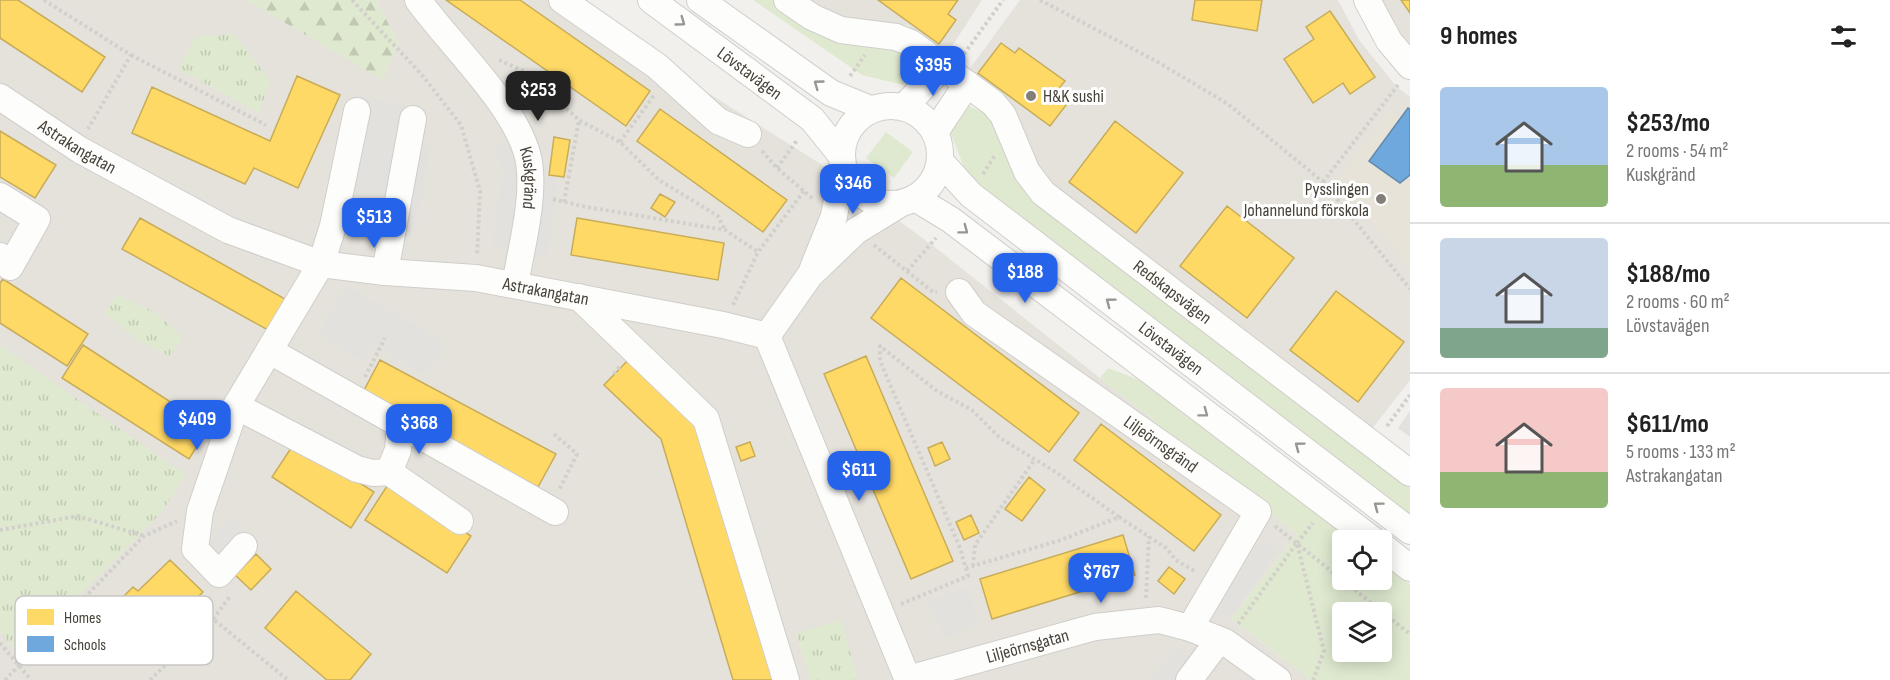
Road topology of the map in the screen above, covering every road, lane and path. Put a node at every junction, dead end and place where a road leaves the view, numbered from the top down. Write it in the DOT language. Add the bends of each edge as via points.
graph roads {
  1 [pos="44,0"];
  2 [pos="352,0"];
  3 [pos="418,0"];
  4 [pos="562,0"];
  5 [pos="651,0"];
  6 [pos="700,0"];
  7 [pos="787,0"];
  8 [pos="1003,0"];
  9 [pos="1040,0"];
  10 [pos="1367,0"];
  11 [pos="131,55"];
  12 [pos="495,58"];
  13 [pos="1406,72"];
  14 [pos="954,74"];
  15 [pos="668,77"];
  16 [pos="0,97"];
  17 [pos="904,107"];
  18 [pos="870,109"];
  19 [pos="357,111"];
  20 [pos="413,118"];
  21 [pos="579,120"];
  22 [pos="266,125"];
  23 [pos="935,132"];
  24 [pos="748,134"];
  25 [pos="620,142"];
  26 [pos="77,148"];
  27 [pos="842,161"];
  28 [pos="940,161"];
  29 [pos="1323,182"];
  30 [pos="804,191"];
  31 [pos="529,192"];
  32 [pos="0,196"];
  33 [pos="908,201"];
  34 [pos="564,202"];
  35 [pos="725,230"];
  36 [pos="758,252"];
  37 [pos="0,256"];
  38 [pos="321,264"];
  39 [pos="385,272"];
  40 [pos="810,275"];
  41 [pos="476,278"];
  42 [pos="515,285"];
  43 [pos="1410,289"];
  44 [pos="959,292"];
  45 [pos="579,297"];
  46 [pos="723,325"];
  47 [pos="767,336"];
  48 [pos="385,339"];
  49 [pos="270,351"];
  50 [pos="1410,395"];
  51 [pos="354,400"];
  52 [pos="236,406"];
  53 [pos="400,425"];
  54 [pos="554,434"];
  55 [pos="1372,445"];
  56 [pos="1035,459"];
  57 [pos="389,472"];
  58 [pos="1410,473"];
  59 [pos="200,511"];
  60 [pos="555,512"];
  61 [pos="1258,512"];
  62 [pos="1119,517"];
  63 [pos="460,521"];
  64 [pos="0,530"];
  65 [pos="1360,530"];
  66 [pos="1410,531"];
  67 [pos="144,536"];
  68 [pos="1149,536"];
  69 [pos="1297,543"];
  70 [pos="244,546"];
  71 [pos="1392,554"];
  72 [pos="973,566"];
  73 [pos="966,568"];
  74 [pos="1410,568"];
  75 [pos="1215,585"];
  76 [pos="85,596"];
  77 [pos="881,613"];
  78 [pos="213,619"];
  79 [pos="1145,622"];
  80 [pos="1190,628"];
  81 [pos="1410,634"];
  82 [pos="1222,641"];
  83 [pos="0,643"];
  84 [pos="15,665"];
  85 [pos="165,665"];
  86 [pos="16,666"];
  87 [pos="908,679"];
  88 [pos="5,680"];
  89 [pos="31,680"];
  90 [pos="150,680"];
  91 [pos="288,680"];
  92 [pos="786,680"];
  93 [pos="1189,680"];
  94 [pos="1278,680"];
  95 [pos="1313,680"];
  1 -- 11 [label="path"];
  2 -- 41 [label="path" via="422,75 461,125 480,190"];
  3 -- 31 [label="street, Kuskgränd" via="498,97 519,131 529,162"];
  4 -- 15 [label="street"];
  5 -- 27 [label="street, Lövstavägen, one-way" via="812,119"];
  18 -- 6 [label="street, Lövstavägen, one-way" via="831,93"];
  7 -- 14 [label="street, Redskapsvägen" via="841,30 896,37 911,43"];
  8 -- 14 [label="path"];
  9 -- 29 [label="path" via="1228,104"];
  10 -- 13 [label="street"];
  11 -- 22 [label="path"];
  11 -- 26 [label="path"];
  12 -- 21 [label="path" via="528,73"];
  13 -- 29 [label="path"];
  14 -- 17 [label="street"];
  14 -- 23 [label="street"];
  14 -- 55 [label="street, Redskapsvägen" via="1003,115 1027,172 1043,193"];
  15 -- 24 [label="street" via="718,121"];
  15 -- 25 [label="path"];
  16 -- 26 [label="street, Astrakangatan"];
  17 -- 18 [label="street, Lövstavägen"];
  17 -- 23 [label="street" via="917,112"];
  18 -- 27 [label="street" via="855,120 844,136"];
  19 -- 38 [label="street"];
  20 -- 39 [label="street"];
  21 -- 25 [label="path"];
  21 -- 34 [label="path"];
  23 -- 28 [label="street"];
  25 -- 35 [label="path" via="659,180 718,216"];
  26 -- 38 [label="street, Astrakangatan" via="228,230"];
  27 -- 33 [label="street, Lövstavägen" via="856,191 868,199 883,204"];
  27 -- 40 [label="street" via="834,216"];
  28 -- 33 [label="street" via="936,176"];
  66 -- 28 [label="street, Lövstavägen, one-way" via="970,195"];
  29 -- 43 [label="path"];
  30 -- 36 [label="path"];
  31 -- 34 [label="path"];
  31 -- 42 [label="street, Kuskgränd"];
  32 -- 37 [label="street" via="37,219 10,267"];
  33 -- 40 [label="street" via="856,231"];
  33 -- 65 [label="street, Lövstavägen, one-way" via="951,220"];
  34 -- 35 [label="path"];
  35 -- 36 [label="path"];
  36 -- 46 [label="path"];
  38 -- 39 [label="street, Astrakangatan"];
  38 -- 49 [label="street"];
  39 -- 41 [label="street, Astrakangatan"];
  40 -- 47 [label="street"];
  41 -- 42 [label="street, Astrakangatan"];
  42 -- 45 [label="street, Astrakangatan"];
  44 -- 61 [label="street, Liljeörnsgränd" via="974,313"];
  45 -- 46 [label="street, Astrakangatan"];
  45 -- 92 [label="street" via="706,419"];
  46 -- 47 [label="street, Astrakangatan"];
  47 -- 77 [label="street"];
  48 -- 51 [label="path"];
  49 -- 51 [label="street"];
  49 -- 52 [label="street"];
  50 -- 55 [label="path"];
  51 -- 53 [label="street"];
  52 -- 57 [label="street" via="357,469"];
  52 -- 59 [label="street"];
  53 -- 57 [label="street" via="398,450"];
  53 -- 60 [label="street"];
  54 -- 60 [label="path" via="577,454 559,489"];
  55 -- 58 [label="street, Redskapsvägen"];
  56 -- 62 [label="path"];
  56 -- 72 [label="path" via="975,545"];
  56 -- 73 [label="path" via="1000,438 972,410 937,391 880,346 880,361"];
  57 -- 63 [label="street"];
  59 -- 67 [label="path"];
  59 -- 70 [label="street" via="195,549 219,574"];
  61 -- 69 [label="path"];
  61 -- 75 [label="street"];
  62 -- 68 [label="path"];
  62 -- 72 [label="path" via="1061,540"];
  64 -- 67 [label="path" via="78,516"];
  67 -- 76 [label="path"];
  68 -- 75 [label="path" via="1176,560"];
  68 -- 79 [label="path"];
  69 -- 81 [label="path"];
  69 -- 82 [label="path"];
  69 -- 95 [label="path" via="1324,651"];
  71 -- 74 [label="street"];
  72 -- 73 [label="path"];
  73 -- 77 [label="path" via="968,576"];
  75 -- 80 [label="street"];
  77 -- 87 [label="street"];
  78 -- 91 [label="path"];
  79 -- 80 [label="street, Liljeörnsgatan" via="1159,620"];
  79 -- 87 [label="street, Liljeörnsgatan" via="1095,627"];
  80 -- 82 [label="street, Liljeörnsgatan"];
  82 -- 93 [label="street"];
  82 -- 94 [label="street, Liljeörnsgatan"];
  83 -- 84 [label="path"];
  85 -- 90 [label="path"];
  86 -- 88 [label="path"];
  86 -- 89 [label="path"];
}
